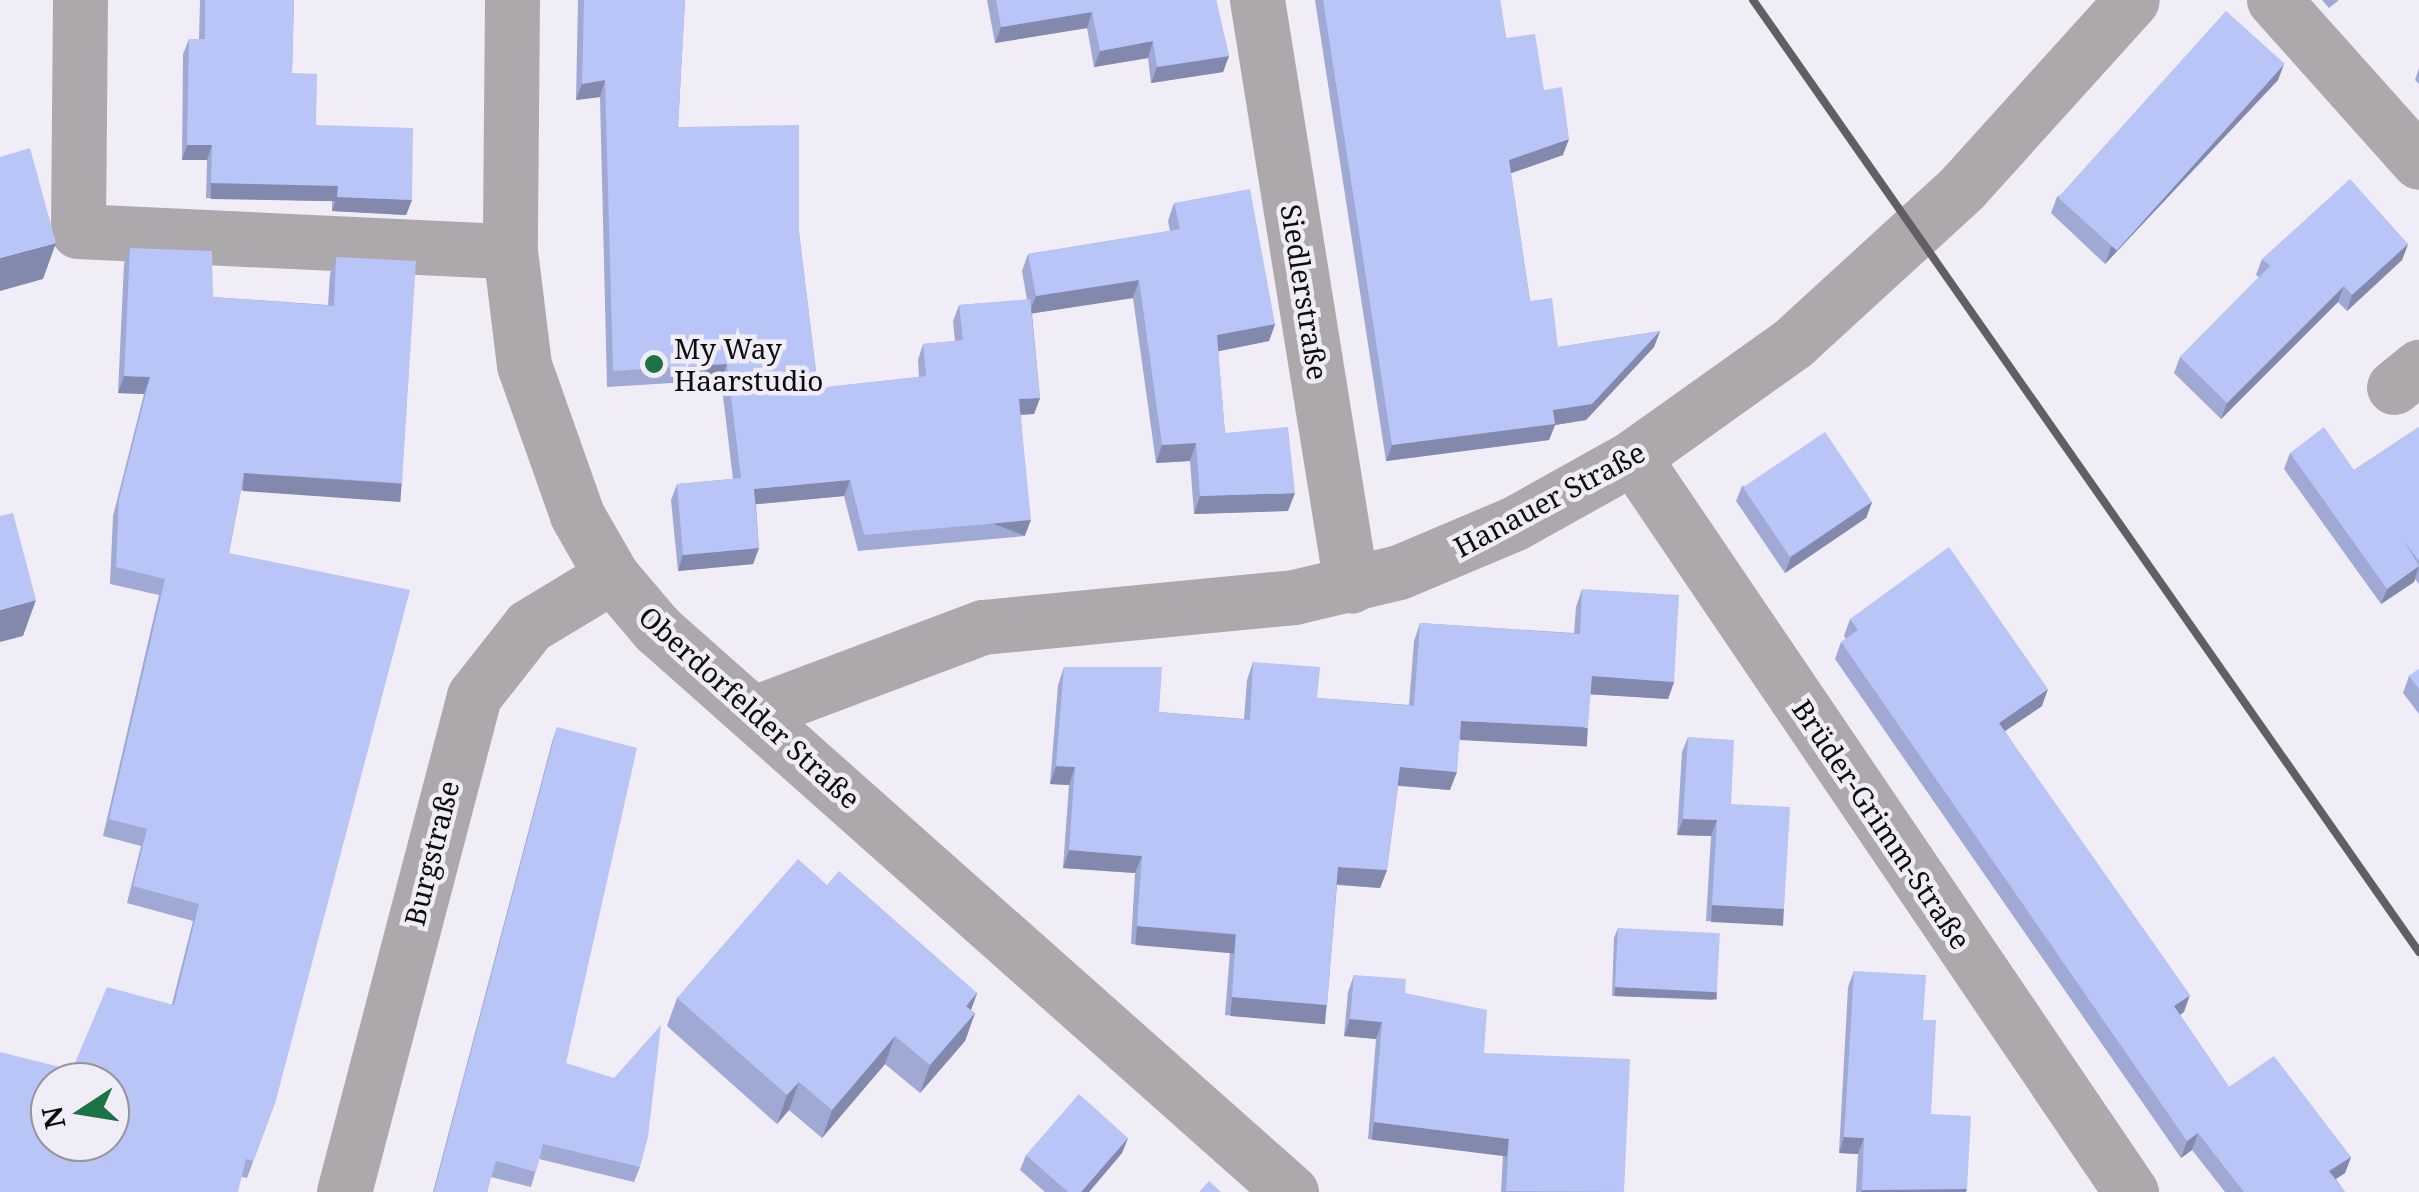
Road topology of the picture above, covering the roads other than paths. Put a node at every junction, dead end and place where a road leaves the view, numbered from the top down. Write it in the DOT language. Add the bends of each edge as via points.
graph roads {
  1 [pos="80,0"];
  2 [pos="512,0"];
  3 [pos="1257,0"];
  4 [pos="2132,0"];
  5 [pos="2274,0"];
  6 [pos="2419,162"];
  7 [pos="510,252"];
  8 [pos="1633,457"];
  9 [pos="612,576"];
  10 [pos="1351,585"];
  11 [pos="754,713"];
  12 [pos="344,1192"];
  13 [pos="1291,1192"];
  14 [pos="2132,1192"];
  1 -- 7 [label="street" via="78,231"];
  2 -- 7 [label="street, Oberdorfelder Straße"];
  3 -- 10 [label="street, Siedlerstraße"];
  4 -- 8 [label="street, Hanauer Straße" via="1904,245 1794,342"];
  5 -- 6 [label="street"];
  7 -- 9 [label="street, Oberdorfelder Straße" via="537,415"];
  8 -- 10 [label="street, Hanauer Straße" via="1449,554"];
  8 -- 14 [label="street, Brüder-Grimm-Straße"];
  9 -- 11 [label="street, Oberdorfelder Straße" via="656,628"];
  9 -- 12 [label="street, Burgstraße" via="529,626 474,696"];
  10 -- 11 [label="street, Hanauer Straße" via="983,627"];
  11 -- 13 [label="street, Oberdorfelder Straße"];
}
